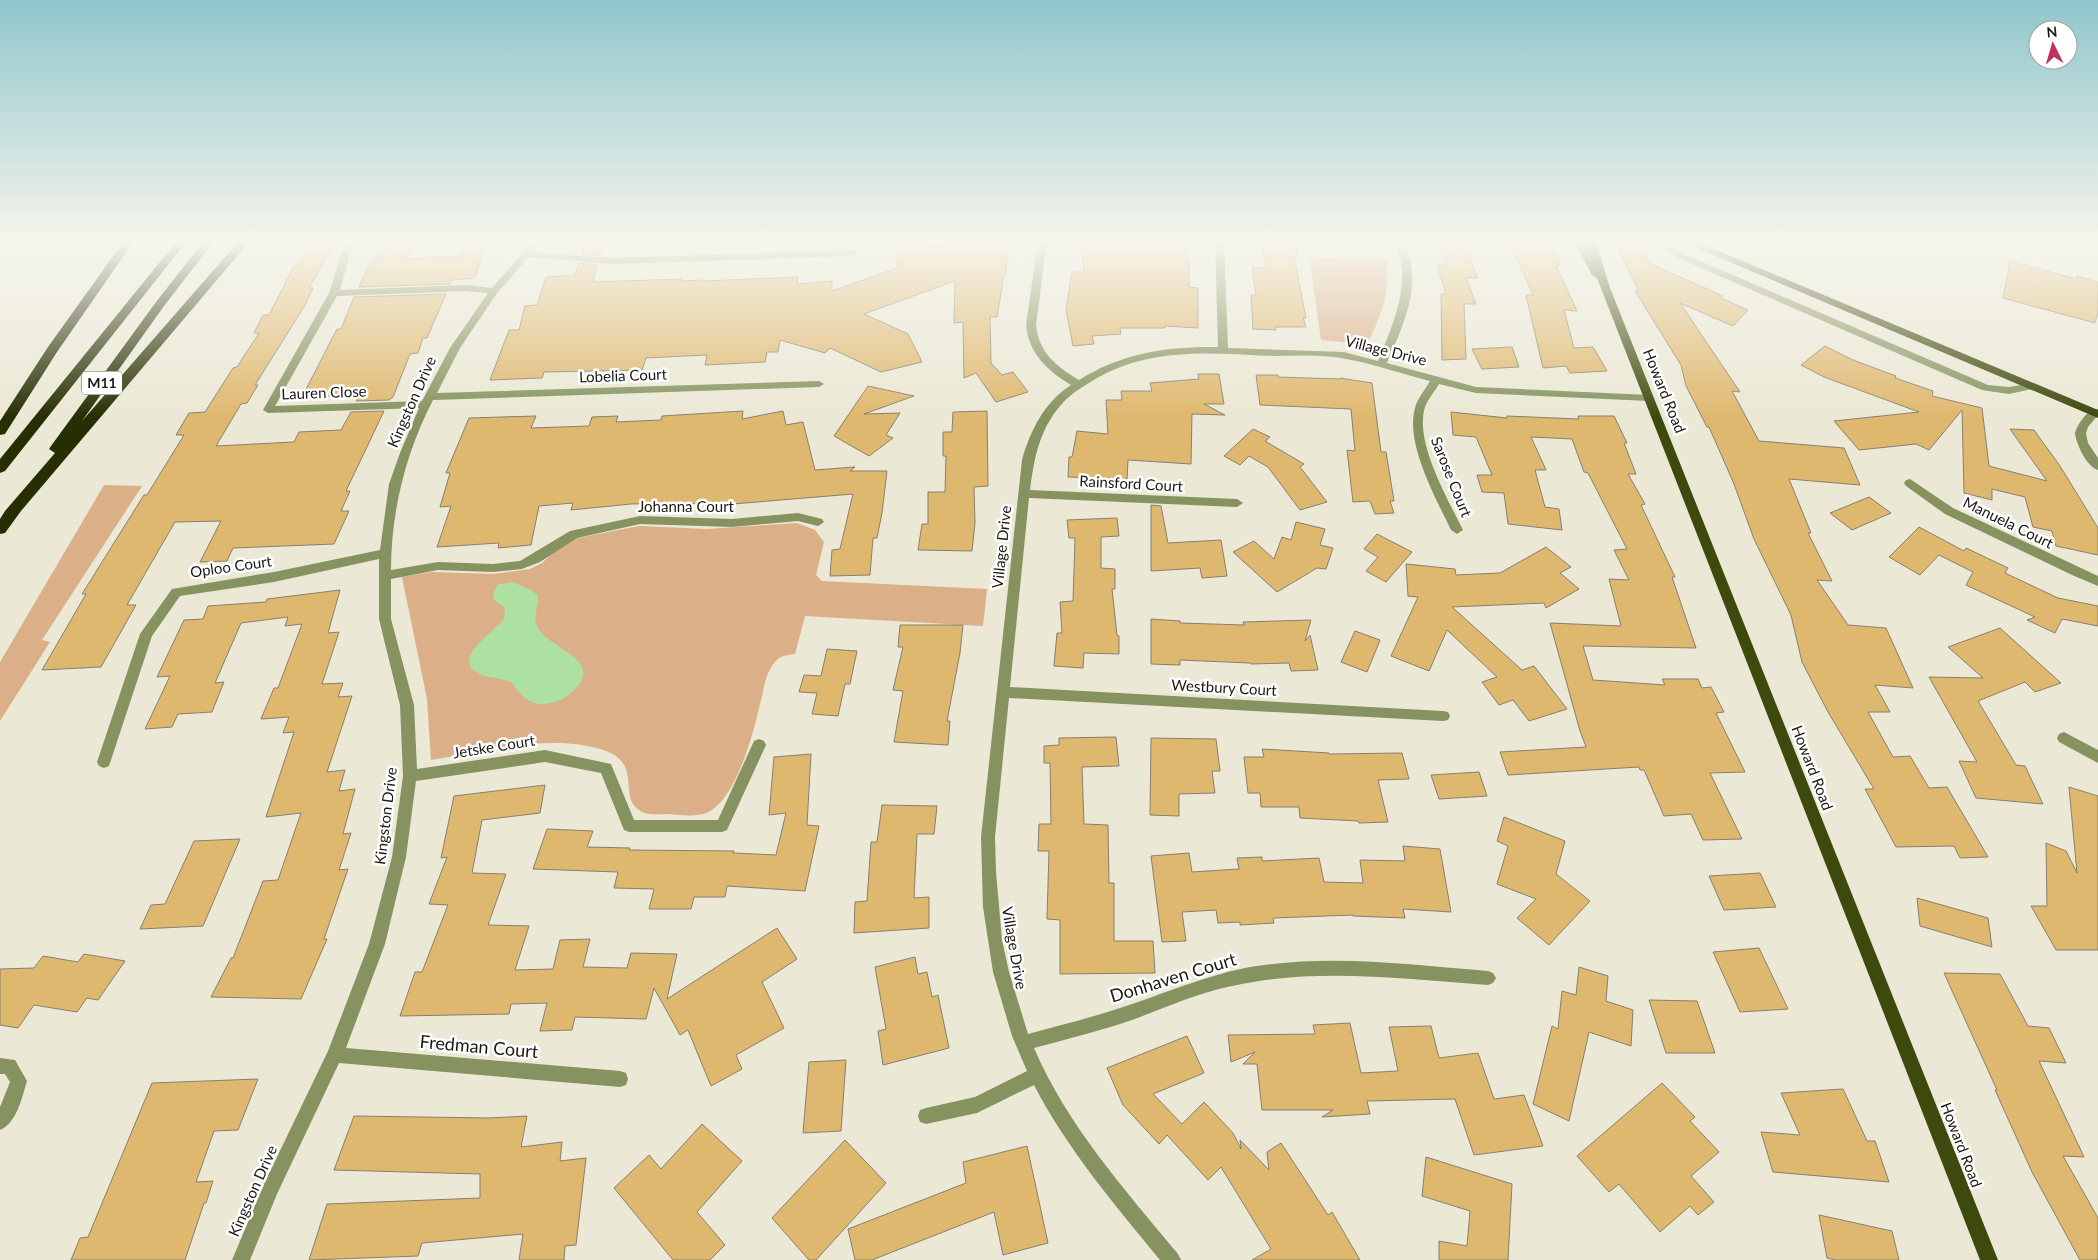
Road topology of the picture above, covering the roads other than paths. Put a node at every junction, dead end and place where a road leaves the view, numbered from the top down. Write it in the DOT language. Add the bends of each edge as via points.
graph roads {
  1 [pos="87,300"];
  2 [pos="135,300"];
  3 [pos="163,300"];
  4 [pos="194,300"];
  5 [pos="330,300"];
  6 [pos="488,300"];
  7 [pos="1034,300"];
  8 [pos="1221,300"];
  9 [pos="1406,300"];
  10 [pos="1610,300"];
  11 [pos="1782,300"];
  12 [pos="1827,300"];
  13 [pos="1224,350"];
  14 [pos="1382,364"];
  15 [pos="1436,380"];
  16 [pos="819,384"];
  17 [pos="1079,384"];
  18 [pos="2032,386"];
  19 [pos="1649,398"];
  20 [pos="427,400"];
  21 [pos="2097,413"];
  22 [pos="0,431"];
  23 [pos="2098,466"];
  24 [pos="0,468"];
  25 [pos="1910,483"];
  26 [pos="1024,494"];
  27 [pos="1237,503"];
  28 [pos="10,514"];
  29 [pos="818,522"];
  30 [pos="0,529"];
  31 [pos="1457,530"];
  32 [pos="385,553"];
  33 [pos="385,576"];
  34 [pos="2098,581"];
  35 [pos="1002,692"];
  36 [pos="1443,716"];
  37 [pos="2064,738"];
  38 [pos="759,745"];
  39 [pos="2098,757"];
  40 [pos="104,762"];
  41 [pos="410,776"];
  42 [pos="1488,978"];
  43 [pos="1023,1043"];
  44 [pos="335,1055"];
  45 [pos="0,1066"];
  46 [pos="1038,1075"];
  47 [pos="620,1079"];
  48 [pos="926,1116"];
  49 [pos="0,1122"];
  50 [pos="241,1260"];
  51 [pos="1172,1260"];
  52 [pos="1989,1260"];
  1 -- 22 [label="highway"];
  2 -- 24 [label="highway, M11"];
  3 -- 28 [label="highway, M11"];
  4 -- 28 [label="highway"];
  5 -- 20 [label="street, Lauren Close" via="268,410"];
  6 -- 20 [label="street, Kingston Drive" via="455,348"];
  7 -- 17 [label="street" via="1031,335 1039,355 1058,372"];
  8 -- 13 [label="street"];
  9 -- 14 [label="street"];
  10 -- 19 [label="main road, Howard Road"];
  11 -- 18 [label="street" via="1986,388 2009,391"];
  12 -- 18 [label="main road"];
  13 -- 14 [label="street, Village Drive" via="1338,355"];
  13 -- 17 [label="street, Village Drive" via="1150,354 1102,370"];
  14 -- 15 [label="street, Village Drive"];
  15 -- 19 [label="street, Village Drive" via="1492,391"];
  15 -- 31 [label="street, Sarose Court" via="1420,406 1418,436"];
  16 -- 20 [label="street, Lobelia Court"];
  17 -- 26 [label="street, Village Drive" via="1044,418 1033,441"];
  18 -- 21 [label="main road"];
  19 -- 52 [label="main road, Howard Road"];
  20 -- 32 [label="street, Kingston Drive" via="395,484"];
  21 -- 23 [label="street" via="2082,428 2080,435"];
  25 -- 34 [label="street, Manuela Court" via="1949,511"];
  26 -- 27 [label="street, Rainsford Court"];
  26 -- 35 [label="street, Village Drive"];
  28 -- 30 [label="highway, M11"];
  29 -- 33 [label="street, Johanna Court" via="798,517 732,523 640,520 574,534 522,565 486,568 434,566"];
  32 -- 33 [label="street, Kingston Drive"];
  32 -- 40 [label="street, Oploo Court" via="274,577 176,592 146,634"];
  33 -- 41 [label="street, Kingston Drive" via="386,619 407,705"];
  35 -- 36 [label="street, Westbury Court"];
  35 -- 43 [label="street, Village Drive" via="988,837 988,877 998,959 1008,1004"];
  37 -- 39 [label="street"];
  38 -- 41 [label="street, Jetske Court" via="722,826 630,826 606,768 545,756"];
  41 -- 44 [label="street, Kingston Drive" via="400,857 377,944"];
  42 -- 43 [label="street, Donhaven Court" via="1360,969 1276,971 1195,988 1131,1013"];
  43 -- 46 [label="street, Village Drive"];
  44 -- 47 [label="street, Fredman Court"];
  44 -- 50 [label="street, Kingston Drive" via="271,1188"];
  45 -- 49 [label="street" via="10,1066 19,1081 11,1105"];
  46 -- 48 [label="street" via="976,1105"];
  46 -- 51 [label="street, Village Drive" via="1070,1130"];
}
